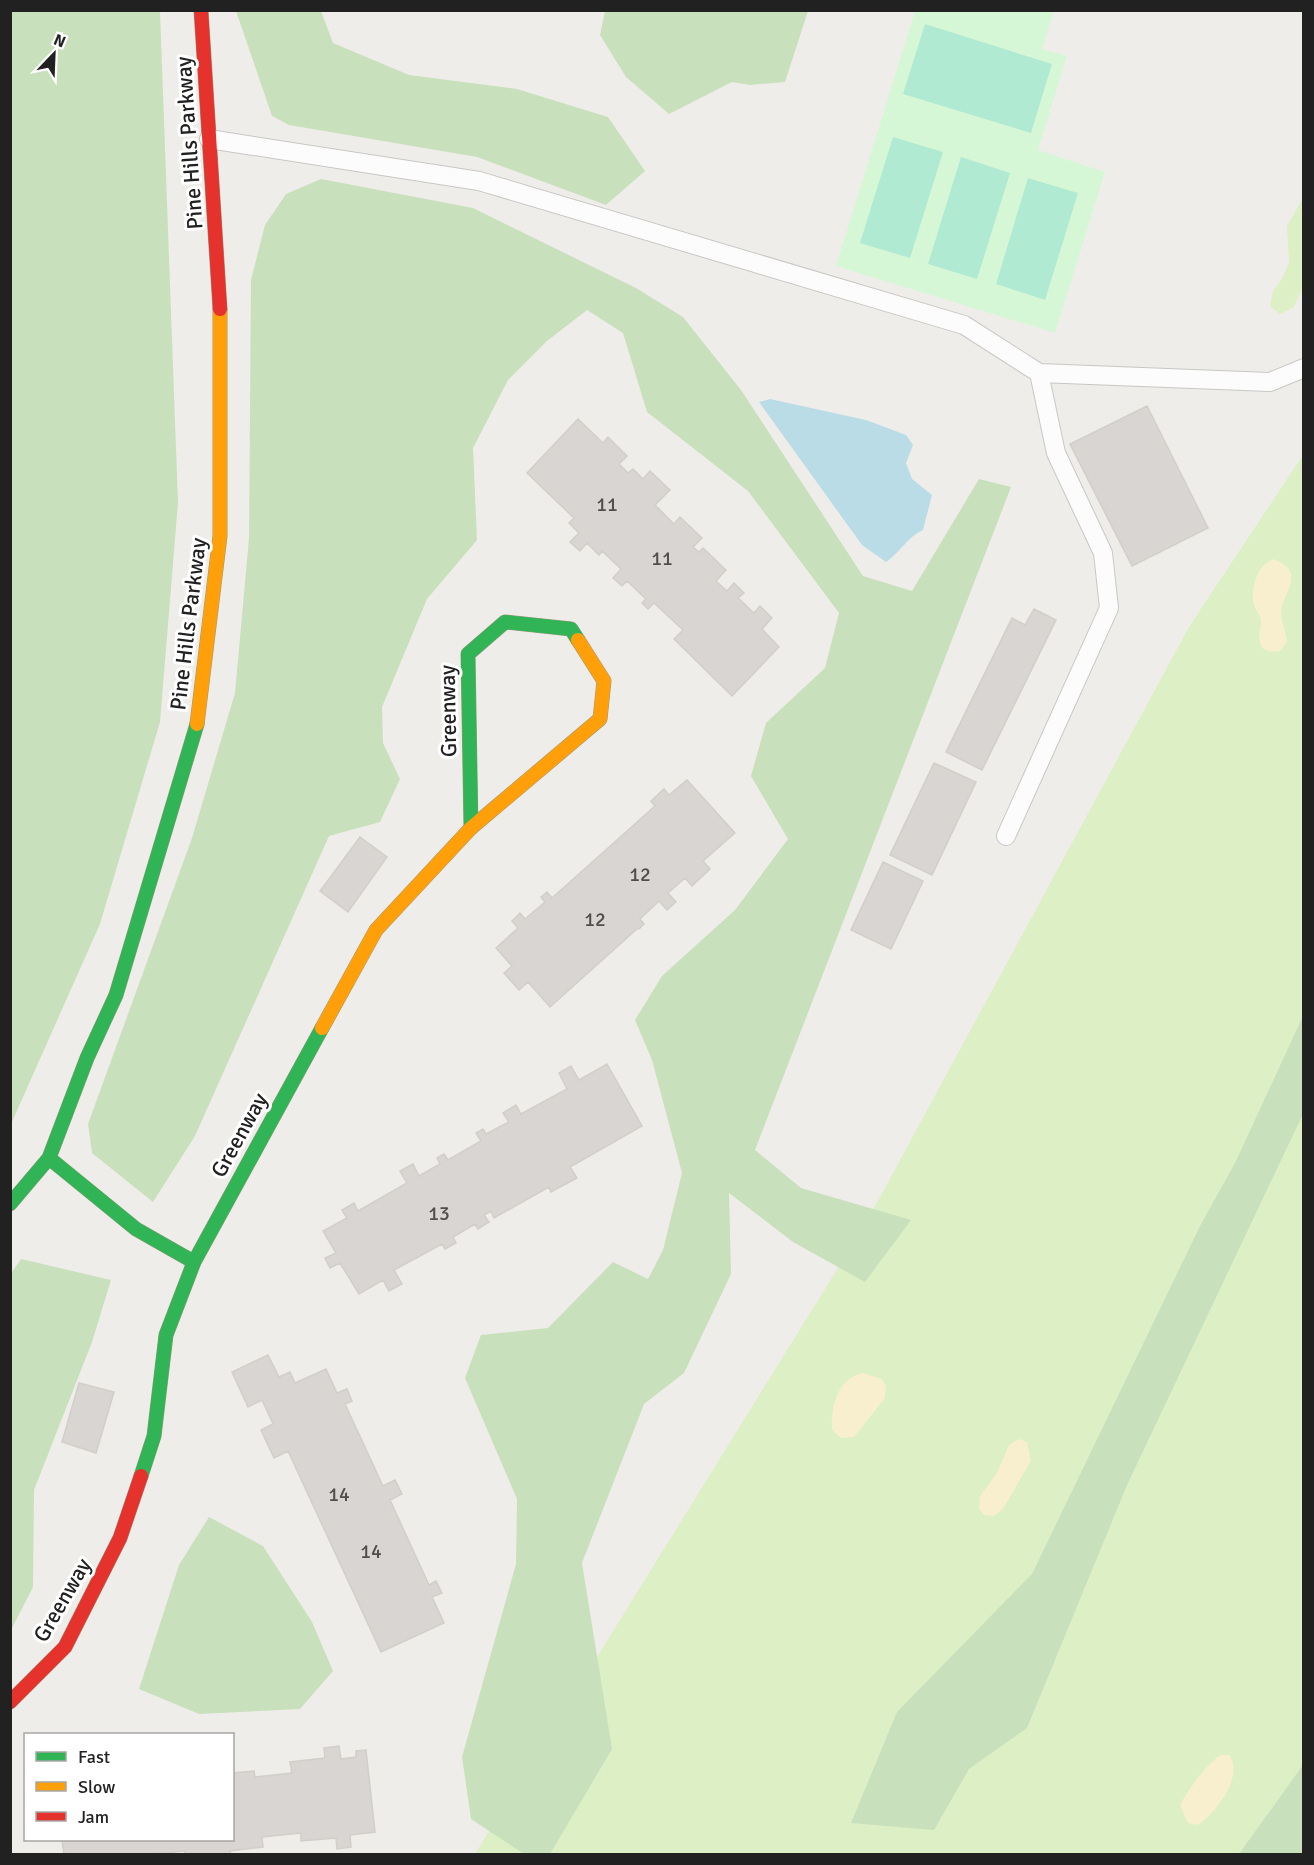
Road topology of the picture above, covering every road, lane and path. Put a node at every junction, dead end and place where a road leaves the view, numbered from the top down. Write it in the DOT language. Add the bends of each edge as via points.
graph roads {
  1 [pos="201,10"];
  2 [pos="209,139"];
  3 [pos="1304,368"];
  4 [pos="1040,373"];
  5 [pos="471,828"];
  6 [pos="1006,836"];
  7 [pos="49,1158"];
  8 [pos="10,1204"];
  9 [pos="194,1262"];
  10 [pos="10,1702"];
  1 -- 2 [label="street, Pine Hills Parkway"];
  2 -- 4 [label="lane" via="479,181 964,325"];
  2 -- 7 [label="street, Pine Hills Parkway" via="220,295 220,536 197,723 116,994"];
  3 -- 4 [label="lane" via="1270,382"];
  4 -- 6 [label="lane" via="1056,453 1103,553 1109,608"];
  5 -- 5 [label="street, Greenway" via="600,720 604,681 571,628 505,622 468,654"];
  5 -- 9 [label="street, Greenway" via="376,930"];
  7 -- 8 [label="street, Pine Hills Parkway"];
  7 -- 9 [label="street" via="120,1218 165,1250"];
  9 -- 10 [label="street, Greenway" via="166,1335 154,1436 120,1538 65,1647"];
}
